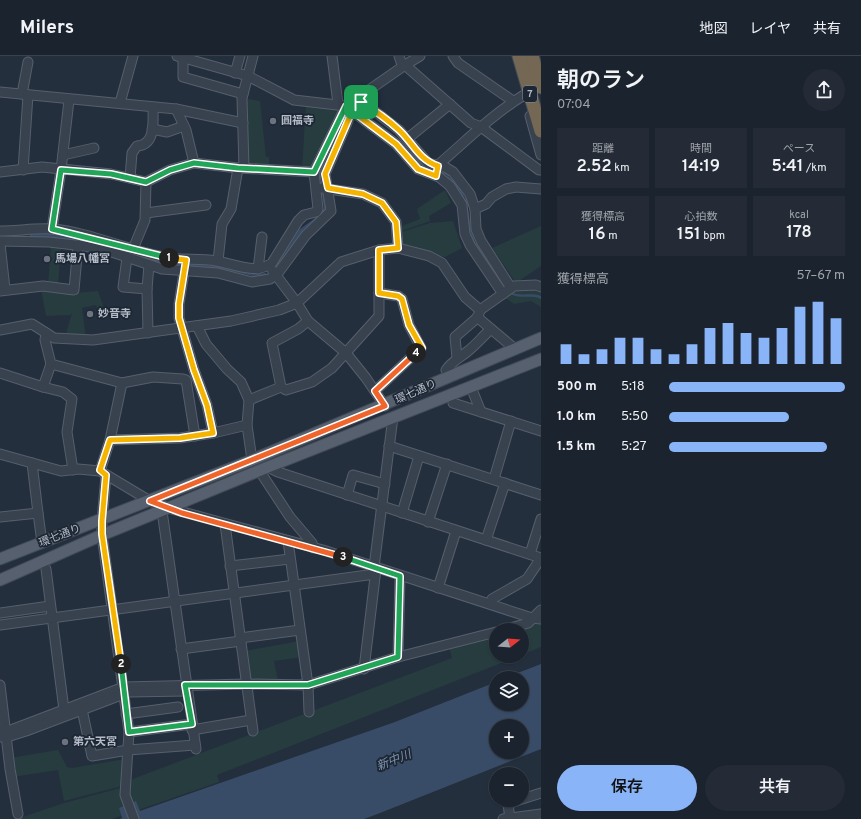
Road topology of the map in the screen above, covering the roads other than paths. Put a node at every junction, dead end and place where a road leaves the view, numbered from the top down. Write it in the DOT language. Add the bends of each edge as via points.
graph roads {
  1 [pos="134,56"];
  2 [pos="212,56"];
  3 [pos="240,56"];
  4 [pos="254,56"];
  5 [pos="332,56"];
  6 [pos="399,56"];
  7 [pos="420,56"];
  8 [pos="453,56"];
  9 [pos="513,56"];
  10 [pos="519,56"];
  11 [pos="526,56"];
  12 [pos="532,56"];
  13 [pos="539,56"];
  14 [pos="183,57"];
  15 [pos="28,62"];
  16 [pos="200,63"];
  17 [pos="405,64"];
  18 [pos="541,64"];
  19 [pos="210,65"];
  20 [pos="235,73"];
  21 [pos="248,76"];
  22 [pos="199,81"];
  23 [pos="541,87"];
  24 [pos="0,92"];
  25 [pos="243,94"];
  26 [pos="25,95"];
  27 [pos="524,95"];
  28 [pos="69,100"];
  29 [pos="356,100"];
  30 [pos="513,101"];
  31 [pos="120,103"];
  32 [pos="450,104"];
  33 [pos="342,105"];
  34 [pos="153,107"];
  35 [pos="541,107"];
  36 [pos="176,109"];
  37 [pos="243,123"];
  38 [pos="184,126"];
  39 [pos="481,127"];
  40 [pos="152,129"];
  41 [pos="541,131"];
  42 [pos="407,139"];
  43 [pos="94,148"];
  44 [pos="63,155"];
  45 [pos="541,155"];
  46 [pos="194,163"];
  47 [pos="241,168"];
  48 [pos="23,170"];
  49 [pos="61,170"];
  50 [pos="541,170"];
  51 [pos="437,171"];
  52 [pos="0,172"];
  53 [pos="314,172"];
  54 [pos="130,178"];
  55 [pos="146,182"];
  56 [pos="322,188"];
  57 [pos="541,189"];
  58 [pos="206,205"];
  59 [pos="146,213"];
  60 [pos="470,215"];
  61 [pos="52,229"];
  62 [pos="0,231"];
  63 [pos="262,237"];
  64 [pos="0,242"];
  65 [pos="78,245"];
  66 [pos="398,248"];
  67 [pos="133,249"];
  68 [pos="379,250"];
  69 [pos="127,258"];
  70 [pos="186,260"];
  71 [pos="218,261"];
  72 [pos="149,265"];
  73 [pos="258,269"];
  74 [pos="184,271"];
  75 [pos="274,272"];
  76 [pos="511,288"];
  77 [pos="541,288"];
  78 [pos="148,289"];
  79 [pos="2,290"];
  80 [pos="379,293"];
  81 [pos="503,294"];
  82 [pos="297,303"];
  83 [pos="479,314"];
  84 [pos="308,321"];
  85 [pos="197,326"];
  86 [pos="181,329"];
  87 [pos="491,329"];
  88 [pos="0,330"];
  89 [pos="46,333"];
  90 [pos="148,333"];
  91 [pos="541,338"];
  92 [pos="515,349"];
  93 [pos="346,353"];
  94 [pos="457,358"];
  95 [pos="541,359"];
  96 [pos="51,364"];
  97 [pos="0,373"];
  98 [pos="449,377"];
  99 [pos="122,383"];
  100 [pos="43,387"];
  101 [pos="281,387"];
  102 [pos="471,388"];
  103 [pos="375,391"];
  104 [pos="248,400"];
  105 [pos="453,403"];
  106 [pos="385,406"];
  107 [pos="481,412"];
  108 [pos="393,417"];
  109 [pos="511,422"];
  110 [pos="247,425"];
  111 [pos="541,431"];
  112 [pos="213,433"];
  113 [pos="195,436"];
  114 [pos="110,440"];
  115 [pos="389,446"];
  116 [pos="0,454"];
  117 [pos="419,456"];
  118 [pos="252,460"];
  119 [pos="32,463"];
  120 [pos="447,464"];
  121 [pos="264,469"];
  122 [pos="73,470"];
  123 [pos="103,473"];
  124 [pos="494,479"];
  125 [pos="504,483"];
  126 [pos="385,484"];
  127 [pos="347,495"];
  128 [pos="541,495"];
  129 [pos="150,501"];
  130 [pos="382,507"];
  131 [pos="164,509"];
  132 [pos="38,513"];
  133 [pos="402,513"];
  134 [pos="0,517"];
  135 [pos="541,519"];
  136 [pos="102,521"];
  137 [pos="428,522"];
  138 [pos="225,524"];
  139 [pos="456,531"];
  140 [pos="102,534"];
  141 [pos="486,540"];
  142 [pos="288,541"];
  143 [pos="42,543"];
  144 [pos="313,548"];
  145 [pos="530,554"];
  146 [pos="0,559"];
  147 [pos="290,559"];
  148 [pos="230,566"];
  149 [pos="46,569"];
  150 [pos="375,570"];
  151 [pos="400,576"];
  152 [pos="0,580"];
  153 [pos="294,585"];
  154 [pos="438,588"];
  155 [pos="234,593"];
  156 [pos="174,601"];
  157 [pos="490,604"];
  158 [pos="50,606"];
  159 [pos="114,609"];
  160 [pos="541,610"];
  161 [pos="0,613"];
  162 [pos="52,618"];
  163 [pos="537,619"];
  164 [pos="0,625"];
  165 [pos="300,630"];
  166 [pos="489,634"];
  167 [pos="240,640"];
  168 [pos="181,649"];
  169 [pos="398,657"];
  170 [pos="364,669"];
  171 [pos="247,684"];
  172 [pos="0,685"];
  173 [pos="308,685"];
  174 [pos="186,688"];
  175 [pos="124,690"];
  176 [pos="82,707"];
  177 [pos="178,707"];
  178 [pos="64,710"];
  179 [pos="309,712"];
  180 [pos="126,714"];
  181 [pos="251,720"];
  182 [pos="192,727"];
  183 [pos="253,731"];
  184 [pos="129,732"];
  185 [pos="3,734"];
  186 [pos="128,750"];
  187 [pos="541,793"];
  188 [pos="529,797"];
  189 [pos="508,807"];
  190 [pos="18,814"];
  191 [pos="541,814"];
  192 [pos="134,819"];
  193 [pos="508,819"];
  1 -- 31 [label="street"];
  2 -- 19 [label="street"];
  3 -- 20 [label="street"];
  4 -- 21 [label="street"];
  5 -- 33 [label="street"];
  6 -- 17 [label="street"];
  7 -- 17 [label="street"];
  8 -- 30 [label="street" via="458,63"];
  9 -- 27 [label="street"];
  10 -- 41 [label="highway, 7"];
  11 -- 35 [label="highway"];
  12 -- 23 [label="highway"];
  13 -- 18 [label="highway"];
  14 -- 16 [label="street"];
  14 -- 22 [label="street" via="183,77"];
  15 -- 26 [label="street"];
  16 -- 19 [label="street"];
  16 -- 22 [label="street"];
  17 -- 29 [label="street"];
  17 -- 32 [label="street"];
  19 -- 20 [label="street"];
  20 -- 21 [label="street"];
  21 -- 25 [label="street"];
  21 -- 33 [label="street" via="294,100"];
  22 -- 25 [label="street"];
  24 -- 26 [label="street"];
  25 -- 37 [label="street"];
  26 -- 28 [label="street"];
  26 -- 48 [label="street"];
  27 -- 30 [label="street"];
  27 -- 45 [label="street"];
  28 -- 31 [label="street"];
  28 -- 44 [label="street"];
  29 -- 33 [label="street"];
  29 -- 42 [label="street" via="382,116"];
  30 -- 39 [label="street"];
  31 -- 34 [label="street"];
  32 -- 39 [label="street" via="471,123"];
  32 -- 42 [label="street"];
  33 -- 53 [label="street"];
  34 -- 36 [label="street"];
  34 -- 40 [label="street"];
  36 -- 37 [label="street"];
  36 -- 38 [label="street"];
  37 -- 47 [label="street"];
  38 -- 40 [label="street" via="167,132"];
  38 -- 46 [label="street"];
  39 -- 50 [label="street"];
  39 -- 51 [label="street"];
  40 -- 54 [label="street" via="149,142 137,146 132,153"];
  42 -- 51 [label="street"];
  43 -- 44 [label="street"];
  44 -- 49 [label="street"];
  46 -- 47 [label="street"];
  46 -- 55 [label="street" via="170,170"];
  47 -- 53 [label="street"];
  47 -- 71 [label="street" via="231,209 222,224"];
  48 -- 49 [label="street" via="42,167"];
  48 -- 52 [label="street"];
  49 -- 54 [label="street"];
  49 -- 61 [label="street"];
  51 -- 56 [label="street" via="418,169 396,144 356,114 350,116 325,174"];
  51 -- 60 [label="street"];
  51 -- 60 [label="street" via="453,172 470,194"];
  53 -- 56 [label="street"];
  54 -- 55 [label="street"];
  55 -- 59 [label="street"];
  56 -- 66 [label="street" via="363,194 382,203 396,222"];
  56 -- 75 [label="street" via="318,209 304,215 298,221 272,263"];
  56 -- 75 [label="street" via="331,211"];
  57 -- 60 [label="street" via="506,189"];
  58 -- 59 [label="street"];
  59 -- 67 [label="street"];
  60 -- 76 [label="street" via="481,241"];
  60 -- 81 [label="street" via="465,234"];
  61 -- 62 [label="street"];
  61 -- 67 [label="street"];
  63 -- 73 [label="street"];
  64 -- 65 [label="street"];
  64 -- 79 [label="street"];
  65 -- 69 [label="street" via="106,250"];
  65 -- 79 [label="street" via="74,290 43,286"];
  66 -- 68 [label="street"];
  66 -- 83 [label="street" via="429,256 442,263"];
  67 -- 70 [label="street" via="160,257"];
  68 -- 80 [label="street"];
  68 -- 82 [label="street" via="341,262"];
  69 -- 72 [label="street"];
  69 -- 78 [label="street" via="123,287"];
  70 -- 71 [label="street"];
  70 -- 74 [label="street"];
  71 -- 73 [label="street"];
  72 -- 74 [label="street"];
  72 -- 78 [label="street"];
  73 -- 75 [label="street"];
  74 -- 75 [label="street" via="218,273 252,282 270,279"];
  74 -- 86 [label="street" via="179,304"];
  75 -- 82 [label="street"];
  76 -- 77 [label="street" via="536,285"];
  76 -- 81 [label="street"];
  78 -- 90 [label="street"];
  80 -- 93 [label="street" via="379,316"];
  80 -- 103 [label="street" via="402,299 409,325 422,348"];
  81 -- 83 [label="street"];
  82 -- 84 [label="street"];
  82 -- 85 [label="street" via="272,312"];
  83 -- 87 [label="street"];
  83 -- 94 [label="street" via="455,337"];
  84 -- 93 [label="street"];
  84 -- 101 [label="street" via="272,344"];
  85 -- 86 [label="street"];
  85 -- 104 [label="street" via="206,344 226,369 241,382"];
  86 -- 90 [label="street"];
  86 -- 112 [label="street" via="207,405"];
  87 -- 92 [label="street"];
  87 -- 94 [label="street"];
  88 -- 89 [label="street" via="32,324"];
  89 -- 90 [label="street" via="54,338 93,340"];
  89 -- 96 [label="street" via="45,340"];
  91 -- 92 [label="main road, 環七通り"];
  92 -- 98 [label="main road, 環七通り"];
  93 -- 101 [label="street" via="332,368 312,382 286,390"];
  93 -- 103 [label="street"];
  94 -- 98 [label="street" via="446,370"];
  95 -- 102 [label="main road, 環七通り"];
  96 -- 99 [label="street"];
  96 -- 100 [label="street"];
  97 -- 100 [label="street"];
  98 -- 106 [label="main road, 環七通り"];
  99 -- 113 [label="street" via="152,377 186,380"];
  99 -- 114 [label="street"];
  100 -- 122 [label="street" via="63,392 72,399 67,432"];
  101 -- 104 [label="street"];
  102 -- 107 [label="street"];
  102 -- 108 [label="main road, 環七通り"];
  103 -- 106 [label="street"];
  104 -- 110 [label="street"];
  105 -- 107 [label="street"];
  106 -- 118 [label="main road, 環七通り"];
  107 -- 109 [label="street"];
  108 -- 115 [label="street"];
  108 -- 121 [label="main road, 環七通り"];
  109 -- 111 [label="street"];
  109 -- 124 [label="street"];
  110 -- 112 [label="street"];
  110 -- 118 [label="street"];
  112 -- 113 [label="street"];
  113 -- 114 [label="street"];
  114 -- 123 [label="street"];
  115 -- 117 [label="street"];
  115 -- 126 [label="street"];
  116 -- 119 [label="street"];
  117 -- 120 [label="street"];
  117 -- 133 [label="street"];
  118 -- 129 [label="main road, 環七通り"];
  119 -- 122 [label="street" via="61,471"];
  119 -- 132 [label="street"];
  120 -- 124 [label="street"];
  120 -- 137 [label="street"];
  121 -- 127 [label="street"];
  121 -- 131 [label="main road, 環七通り"];
  121 -- 144 [label="street" via="290,517 312,543"];
  122 -- 123 [label="street" via="94,469"];
  123 -- 129 [label="street"];
  123 -- 136 [label="street"];
  124 -- 125 [label="street"];
  125 -- 128 [label="street"];
  125 -- 141 [label="street"];
  126 -- 127 [label="street" via="353,475"];
  126 -- 130 [label="street"];
  127 -- 130 [label="street"];
  129 -- 131 [label="street"];
  129 -- 136 [label="main road, 環七通り"];
  130 -- 133 [label="street"];
  130 -- 150 [label="street"];
  131 -- 138 [label="street"];
  131 -- 140 [label="main road, 環七通り"];
  131 -- 156 [label="street"];
  132 -- 134 [label="street"];
  132 -- 143 [label="street"];
  133 -- 137 [label="street"];
  135 -- 145 [label="street"];
  136 -- 140 [label="street"];
  136 -- 143 [label="main road, 環七通り"];
  137 -- 139 [label="street"];
  138 -- 142 [label="street"];
  138 -- 148 [label="street"];
  139 -- 141 [label="street"];
  139 -- 154 [label="street"];
  140 -- 152 [label="main road, 環七通り"];
  140 -- 159 [label="street"];
  141 -- 145 [label="street"];
  142 -- 144 [label="street"];
  142 -- 147 [label="street"];
  143 -- 146 [label="main road, 環七通り"];
  144 -- 150 [label="street"];
  145 -- 157 [label="street" via="541,558 527,579 492,599"];
  147 -- 148 [label="street"];
  147 -- 153 [label="street"];
  148 -- 155 [label="street"];
  149 -- 158 [label="street"];
  150 -- 151 [label="street"];
  150 -- 153 [label="street"];
  150 -- 170 [label="street"];
  151 -- 154 [label="street"];
  151 -- 169 [label="street"];
  153 -- 155 [label="street"];
  153 -- 165 [label="street"];
  154 -- 157 [label="street"];
  155 -- 156 [label="street"];
  155 -- 167 [label="street"];
  156 -- 159 [label="street"];
  156 -- 168 [label="street"];
  157 -- 163 [label="street"];
  158 -- 161 [label="street"];
  158 -- 162 [label="street"];
  159 -- 162 [label="street"];
  159 -- 175 [label="street"];
  160 -- 163 [label="street"];
  162 -- 164 [label="street"];
  162 -- 178 [label="street"];
  165 -- 167 [label="street"];
  165 -- 173 [label="street"];
  166 -- 169 [label="street"];
  167 -- 168 [label="street"];
  167 -- 171 [label="street"];
  168 -- 174 [label="street"];
  169 -- 170 [label="street"];
  170 -- 173 [label="street"];
  171 -- 173 [label="street"];
  171 -- 174 [label="street"];
  171 -- 181 [label="street"];
  172 -- 185 [label="street"];
  173 -- 179 [label="street"];
  174 -- 175 [label="street"];
  174 -- 182 [label="street"];
  175 -- 176 [label="street"];
  175 -- 180 [label="street"];
  176 -- 178 [label="street"];
  176 -- 185 [label="street"];
  176 -- 186 [label="street" via="92,756"];
  177 -- 180 [label="street"];
  178 -- 185 [label="street"];
  180 -- 184 [label="street"];
  181 -- 182 [label="street"];
  181 -- 183 [label="street"];
  182 -- 184 [label="street"];
  182 -- 186 [label="street" via="195,747"];
  184 -- 186 [label="street"];
  185 -- 190 [label="street"];
  186 -- 192 [label="street" via="125,794"];
  187 -- 188 [label="street"];
  189 -- 193 [label="street"];
  191 -- 193 [label="street"];
}
